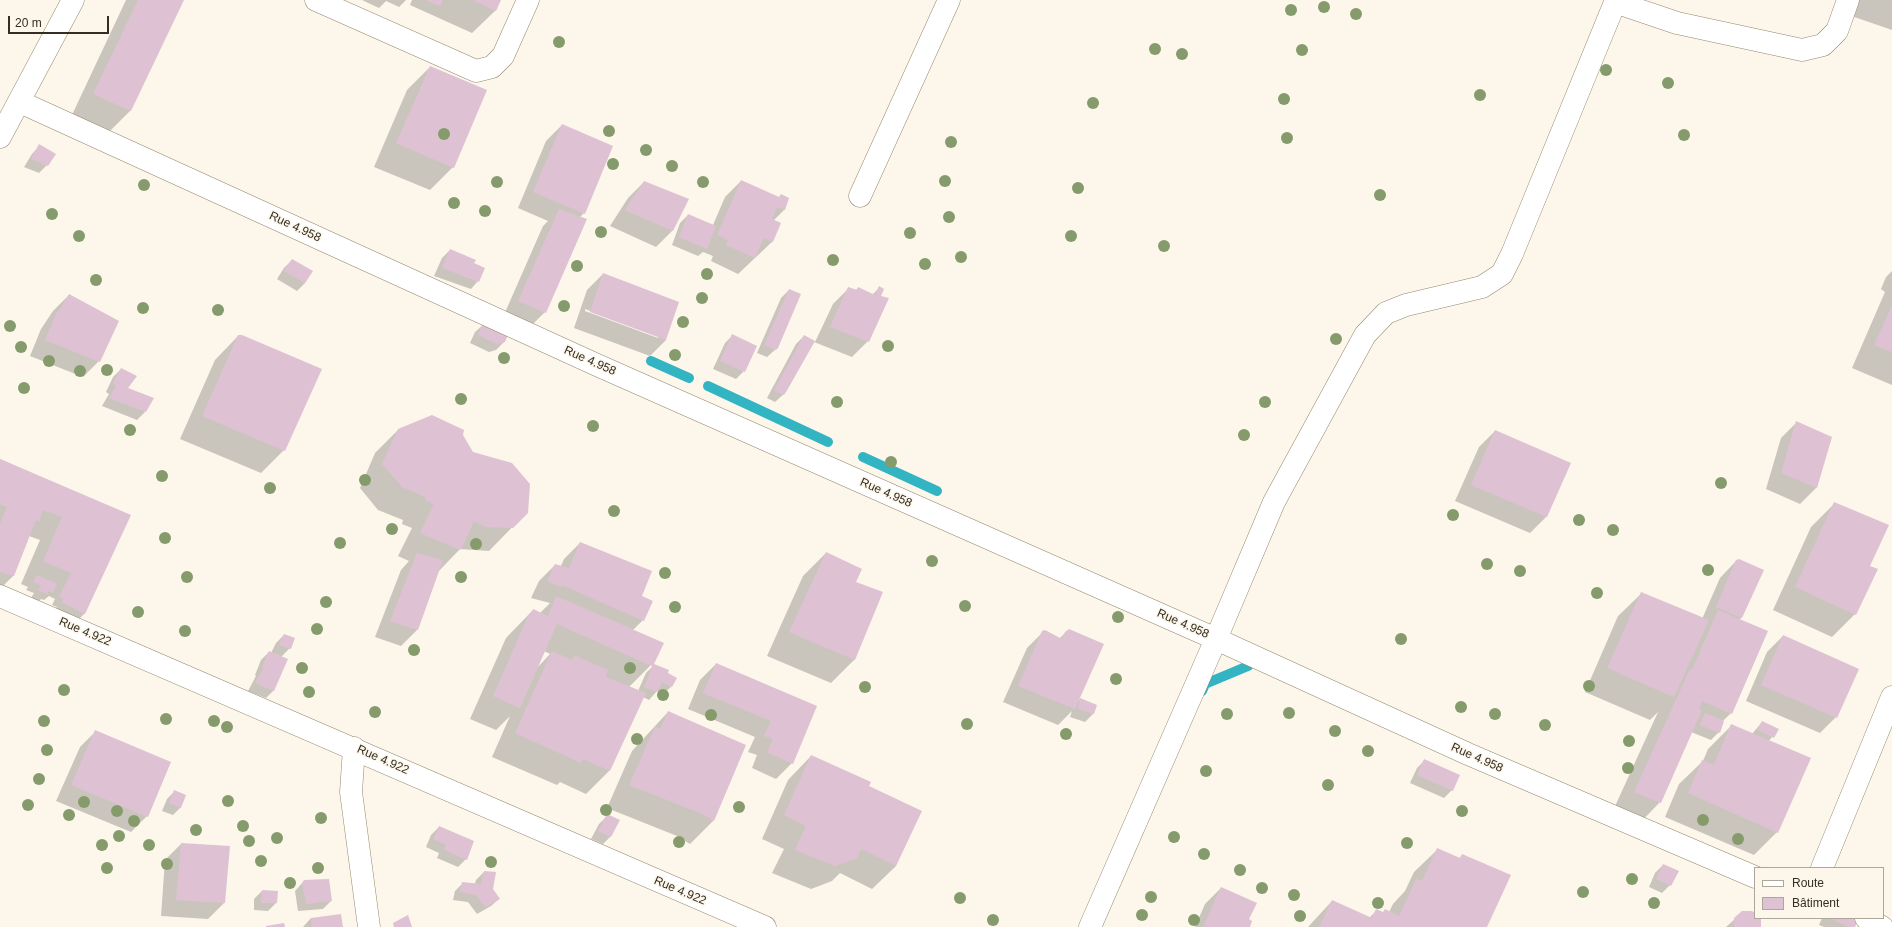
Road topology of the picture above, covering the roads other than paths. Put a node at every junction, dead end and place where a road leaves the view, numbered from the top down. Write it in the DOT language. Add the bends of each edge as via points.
graph roads {
  1 [pos="73,0"];
  2 [pos="316,0"];
  3 [pos="528,0"];
  4 [pos="949,0"];
  5 [pos="1848,0"];
  6 [pos="1615,1"];
  7 [pos="20,102"];
  8 [pos="0,137"];
  9 [pos="860,196"];
  10 [pos="0,596"];
  11 [pos="1216,638"];
  12 [pos="1892,697"];
  13 [pos="354,748"];
  14 [pos="1822,867"];
  15 [pos="1754,877"];
  16 [pos="1868,919"];
  17 [pos="369,927"];
  18 [pos="765,927"];
  19 [pos="1090,927"];
  20 [pos="1882,927"];
  1 -- 7 [label="street"];
  2 -- 3 [label="street" via="476,71 492,67 503,56"];
  4 -- 9 [label="street"];
  5 -- 6 [label="street" via="1837,31 1822,45 1802,50 1677,23"];
  6 -- 11 [label="street" via="1502,274 1482,287 1406,304 1386,313 1365,335 1274,502"];
  7 -- 8 [label="street"];
  7 -- 11 [label="street, Rue 4.958" via="597,365"];
  10 -- 13 [label="street, Rue 4.922"];
  11 -- 15 [label="street, Rue 4.958" via="1468,754"];
  11 -- 19 [label="street"];
  12 -- 14 [label="street"];
  13 -- 17 [label="street" via="351,792"];
  13 -- 18 [label="street, Rue 4.922"];
  16 -- 20 [label="street"];
}
